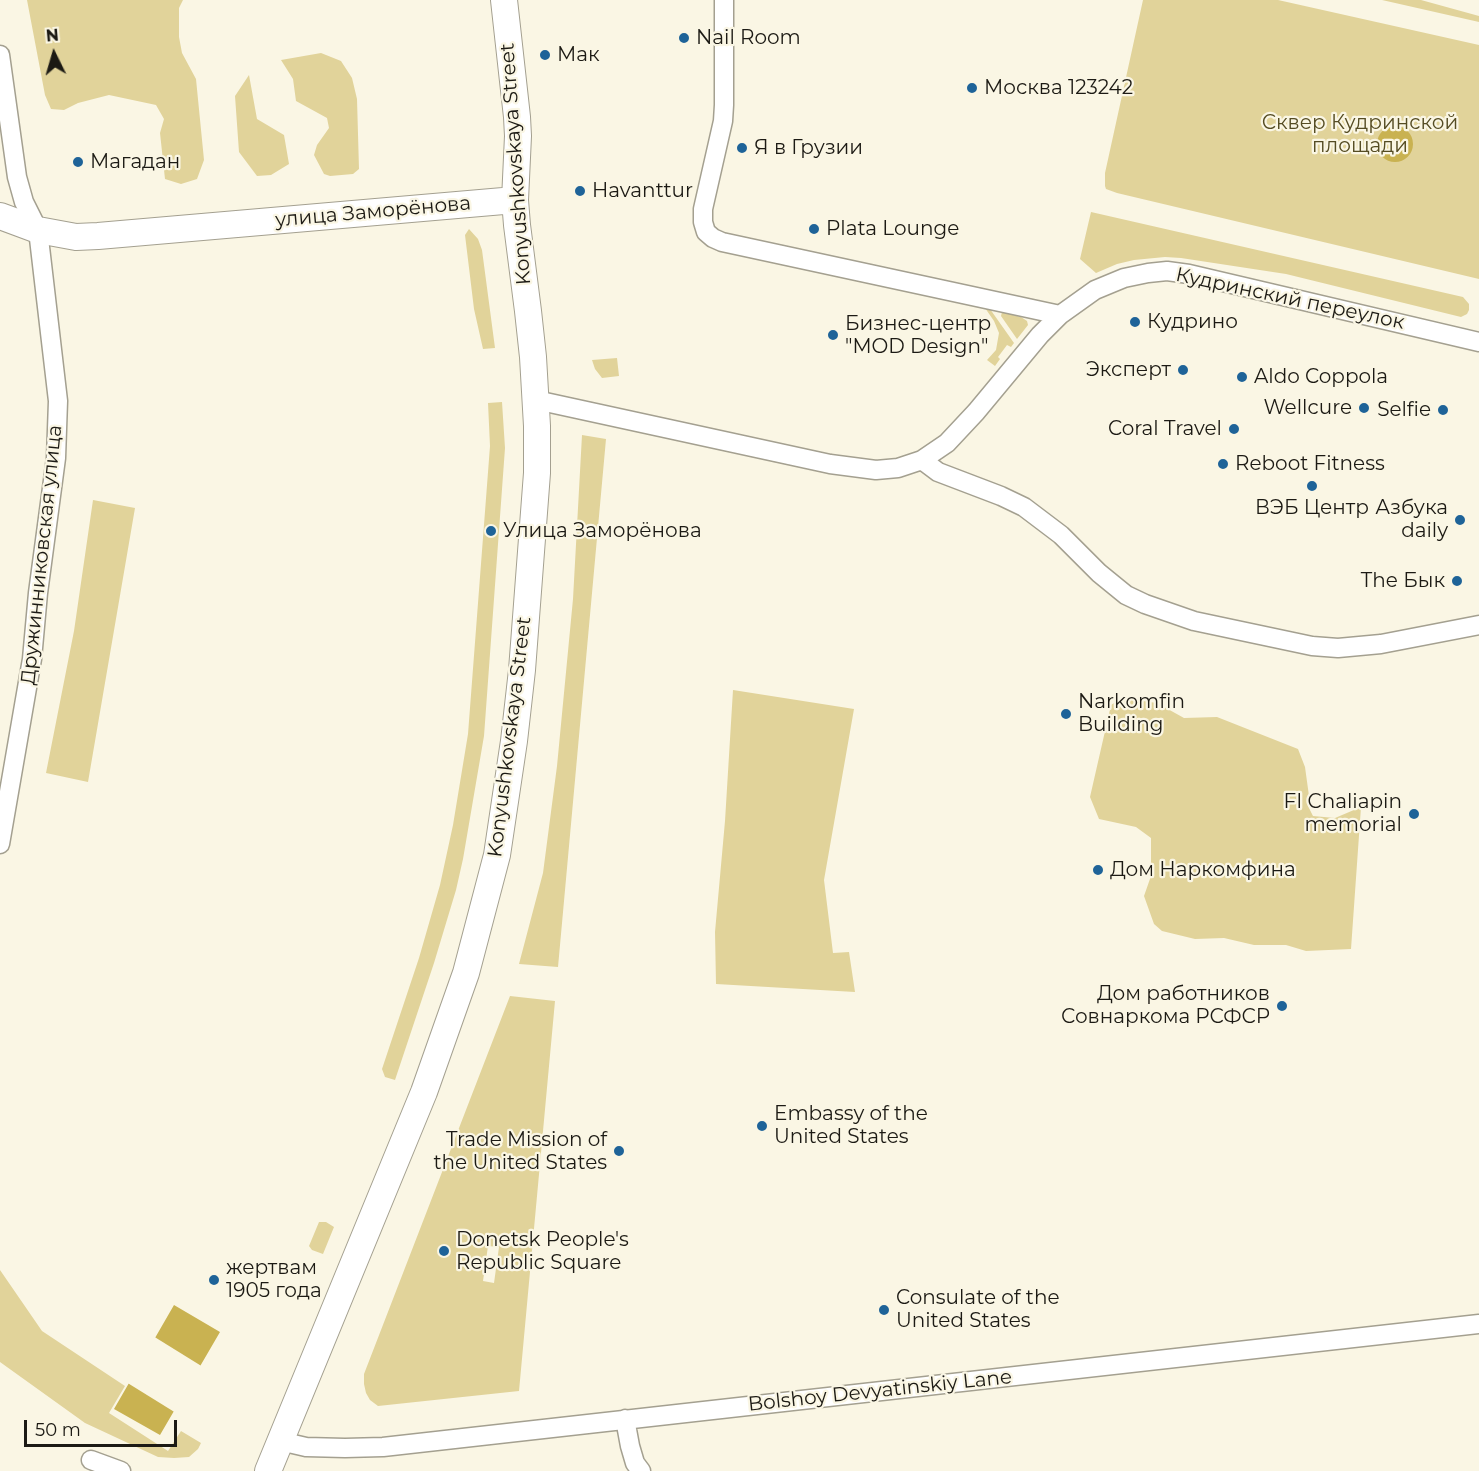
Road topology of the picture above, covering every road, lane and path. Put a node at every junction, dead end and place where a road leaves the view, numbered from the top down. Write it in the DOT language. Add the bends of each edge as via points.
graph roads {
  1 [pos="504,0"];
  2 [pos="724,0"];
  3 [pos="0,55"];
  4 [pos="515,200"];
  5 [pos="0,216"];
  6 [pos="38,230"];
  7 [pos="1060,315"];
  8 [pos="1479,342"];
  9 [pos="536,400"];
  10 [pos="922,460"];
  11 [pos="1479,625"];
  12 [pos="6,776"];
  13 [pos="0,844"];
  14 [pos="1479,1324"];
  15 [pos="625,1419"];
  16 [pos="280,1441"];
  17 [pos="91,1460"];
  18 [pos="121,1471"];
  19 [pos="267,1471"];
  20 [pos="641,1471"];
  1 -- 4 [label="main road, Konyushkovskaya Street" via="518,136"];
  2 -- 7 [label="street" via="723,121 703,209 706,232 722,242"];
  3 -- 6 [label="street, Дружинниковская улица" via="17,177"];
  4 -- 6 [label="main road, улица Заморёнова" via="98,236 76,237"];
  4 -- 9 [label="main road, Konyushkovskaya Street"];
  5 -- 6 [label="main road, улица Заморёнова"];
  6 -- 12 [label="street, Дружинниковская улица" via="57,387 58,429 32,659"];
  7 -- 8 [label="street, Кудринский переулок" via="1110,283 1167,272"];
  7 -- 10 [label="street, Кудринский переулок" via="947,443"];
  9 -- 10 [label="street, Кудринский переулок" via="848,467 898,468"];
  9 -- 16 [label="main road, Konyushkovskaya Street" via="537,473 526,618 514,741 497,855 466,973 424,1092"];
  10 -- 11 [label="street" via="938,472 1024,507 1126,595 1194,621 1338,648"];
  12 -- 13 [label="street, Дружинниковская улица"];
  14 -- 15 [label="street, Bolshoy Devyatinskiy Lane"];
  15 -- 16 [label="street, Bolshoy Devyatinskiy Lane" via="383,1446 306,1447"];
  15 -- 20 [label="street" via="635,1463"];
  16 -- 19 [label="main road, Konyushkovskaya Street"];
  17 -- 18 [label="street"];
}
